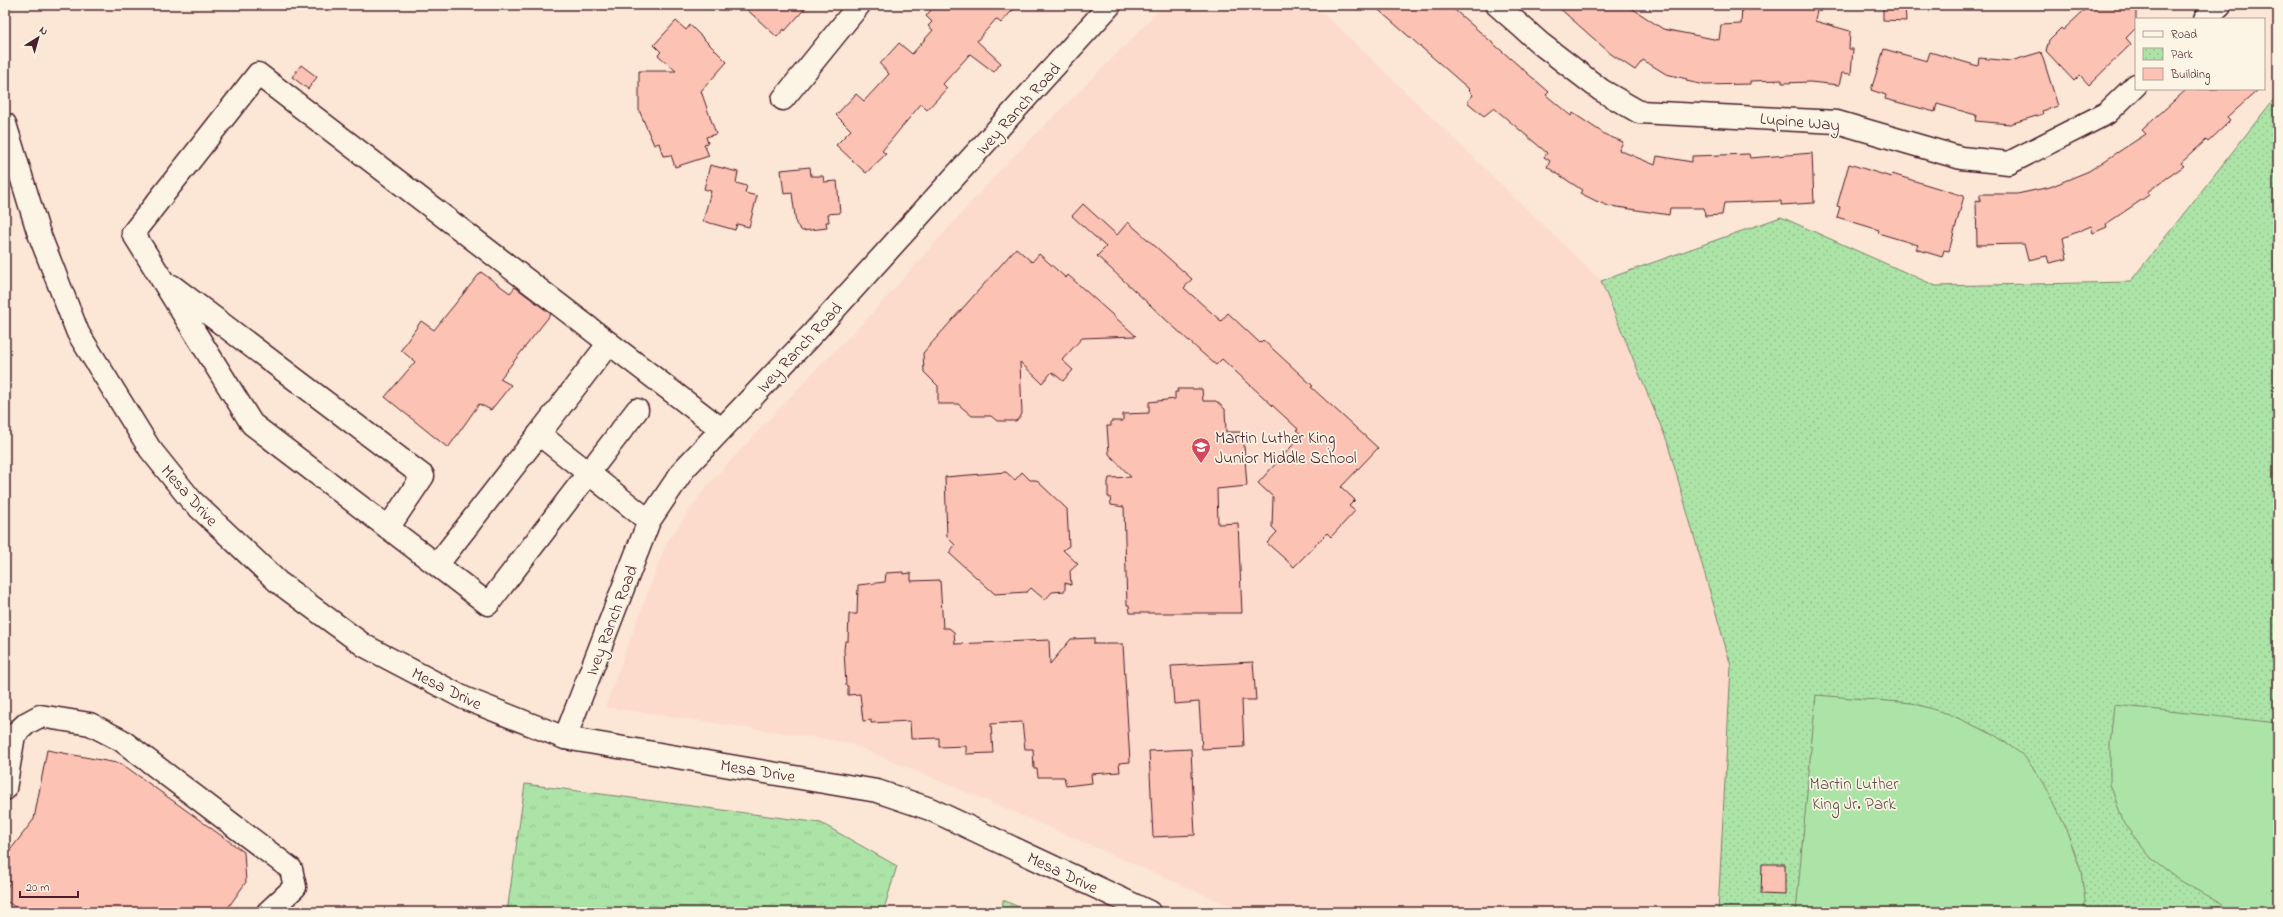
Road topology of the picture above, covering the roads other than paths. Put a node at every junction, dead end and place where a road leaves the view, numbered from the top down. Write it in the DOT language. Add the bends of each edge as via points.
graph roads {
  1 [pos="859,5"];
  2 [pos="1110,5"];
  3 [pos="1497,5"];
  4 [pos="2220,5"];
  5 [pos="2206,18"];
  6 [pos="2135,86"];
  7 [pos="784,98"];
  8 [pos="5,124"];
  9 [pos="161,278"];
  10 [pos="609,343"];
  11 [pos="637,410"];
  12 [pos="721,429"];
  13 [pos="539,434"];
  14 [pos="589,473"];
  15 [pos="649,521"];
  16 [pos="388,528"];
  17 [pos="437,565"];
  18 [pos="565,738"];
  19 [pos="5,789"];
  20 [pos="268,912"];
  21 [pos="1149,912"];
  1 -- 7 [label="street"];
  2 -- 12 [label="street, Ivey Ranch Road" via="814,332"];
  3 -- 6 [label="street, Lupine Way" via="1601,90 1639,112 1837,122 1961,158 2009,163 2107,113"];
  4 -- 5 [label="street"];
  8 -- 18 [label="street, Mesa Drive" via="38,231 78,333 150,449 191,500 278,582 365,646 464,698"];
  9 -- 10 [label="street" via="133,233 258,74"];
  9 -- 16 [label="street" via="252,424"];
  9 -- 16 [label="street" via="423,476"];
  10 -- 12 [label="street"];
  10 -- 13 [label="street"];
  11 -- 14 [label="street"];
  12 -- 15 [label="street, Ivey Ranch Road" via="684,469"];
  13 -- 14 [label="street"];
  13 -- 17 [label="street"];
  14 -- 15 [label="street"];
  14 -- 17 [label="street" via="488,604"];
  15 -- 18 [label="street, Ivey Ranch Road"];
  16 -- 17 [label="street"];
  18 -- 21 [label="street, Mesa Drive" via="877,791 930,810"];
  19 -- 20 [label="street" via="14,735 27,723 40,716 90,724 121,740 291,869 295,887"];
}
